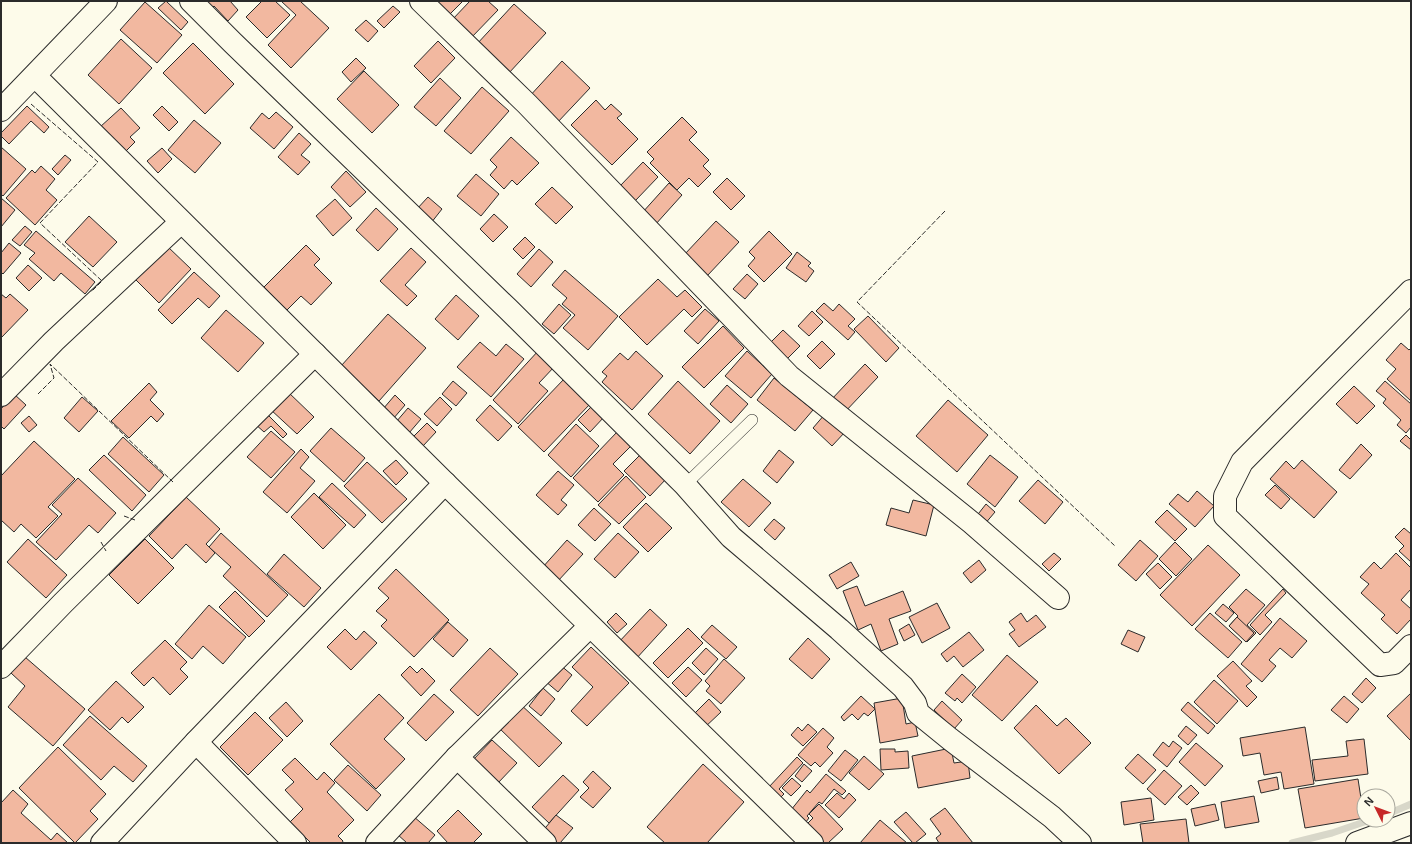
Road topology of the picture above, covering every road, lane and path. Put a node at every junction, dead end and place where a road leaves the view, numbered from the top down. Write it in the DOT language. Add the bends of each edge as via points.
graph roads {
  1 [pos="106,1"];
  2 [pos="191,1"];
  3 [pos="421,1"];
  4 [pos="35,76"];
  5 [pos="1,110"];
  6 [pos="181,222"];
  7 [pos="1411,292"];
  8 [pos="315,354"];
  9 [pos="1,395"];
  10 [pos="752,420"];
  11 [pos="445,484"];
  12 [pos="685,485"];
  13 [pos="1058,598"];
  14 [pos="590,626"];
  15 [pos="1411,646"];
  16 [pos="1,667"];
  17 [pos="196,742"];
  18 [pos="457,757"];
  19 [pos="1411,823"];
  20 [pos="102,843"];
  21 [pos="295,843"];
  22 [pos="377,843"];
  23 [pos="545,843"];
  24 [pos="812,843"];
  25 [pos="1080,843"];
  26 [pos="1357,843"];
  1 -- 4 [label="street"];
  2 -- 12 [label="street"];
  3 -- 13 [label="street" via="527,104 789,376 972,523"];
  4 -- 5 [label="street"];
  4 -- 6 [label="street"];
  6 -- 8 [label="street"];
  6 -- 9 [label="street" via="54,341"];
  7 -- 15 [label="street" via="1242,462 1225,496 1225,516 1380,665 1394,663"];
  8 -- 11 [label="street"];
  8 -- 16 [label="street"];
  10 -- 12 [label="lane"];
  11 -- 14 [label="street"];
  11 -- 17 [label="street"];
  12 -- 25 [label="street" via="731,537 903,687 915,703 918,712 1052,817"];
  14 -- 18 [label="street"];
  14 -- 24 [label="street"];
  17 -- 20 [label="street"];
  17 -- 21 [label="street"];
  18 -- 22 [label="street"];
  18 -- 23 [label="street"];
  19 -- 26 [label="street"];
}
